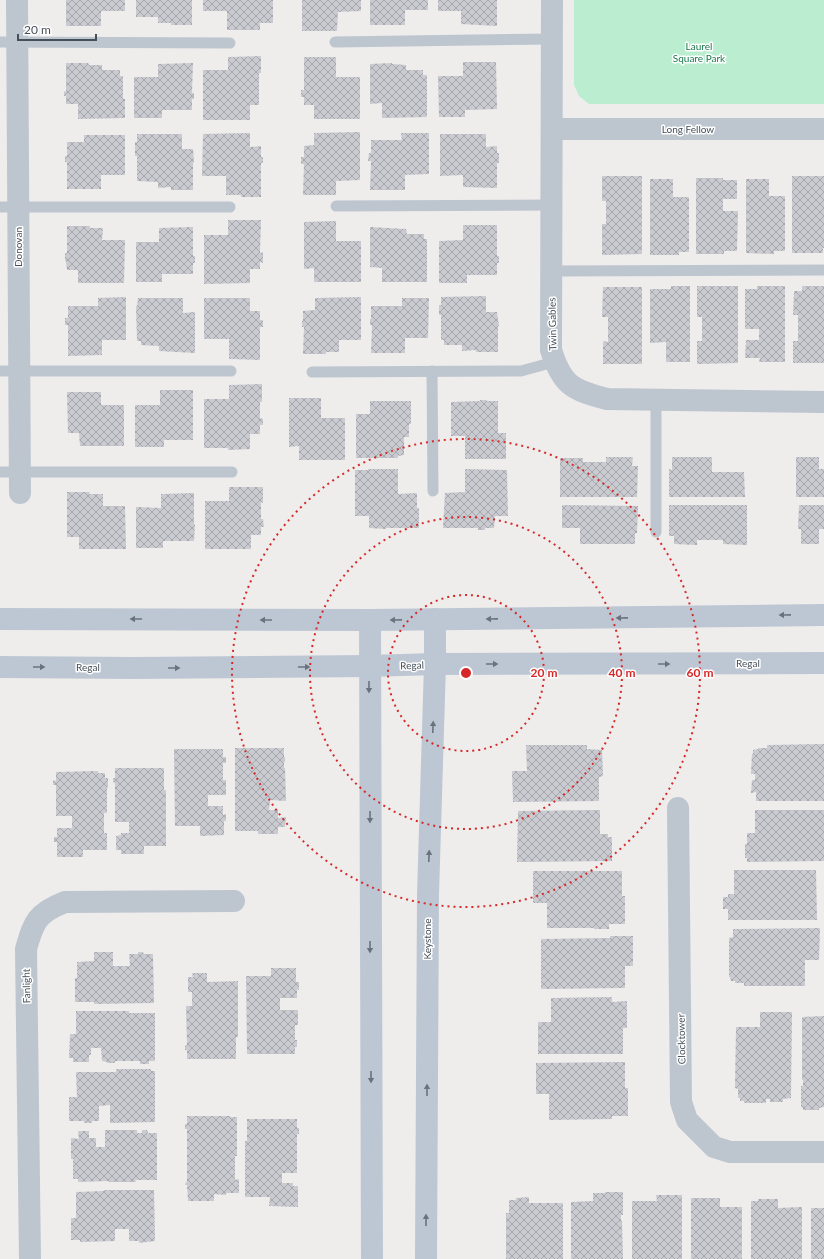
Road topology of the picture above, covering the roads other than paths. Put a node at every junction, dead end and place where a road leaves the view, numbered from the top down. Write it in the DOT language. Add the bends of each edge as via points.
graph roads {
  1 [pos="16,0"];
  2 [pos="552,0"];
  3 [pos="552,39"];
  4 [pos="8,42"];
  5 [pos="335,42"];
  6 [pos="230,43"];
  7 [pos="552,129"];
  8 [pos="824,129"];
  9 [pos="551,205"];
  10 [pos="336,206"];
  11 [pos="9,207"];
  12 [pos="230,208"];
  13 [pos="824,270"];
  14 [pos="551,271"];
  15 [pos="554,362"];
  16 [pos="10,371"];
  17 [pos="231,371"];
  18 [pos="432,371"];
  19 [pos="312,372"];
  20 [pos="656,400"];
  21 [pos="824,402"];
  22 [pos="10,472"];
  23 [pos="232,472"];
  24 [pos="433,491"];
  25 [pos="20,493"];
  26 [pos="656,532"];
  27 [pos="824,615"];
  28 [pos="0,619"];
  29 [pos="435,619"];
  30 [pos="370,620"];
  31 [pos="824,663"];
  32 [pos="435,664"];
  33 [pos="369,666"];
  34 [pos="0,667"];
  35 [pos="678,808"];
  36 [pos="234,901"];
  37 [pos="824,1152"];
  38 [pos="30,1259"];
  39 [pos="372,1259"];
  40 [pos="426,1259"];
  1 -- 4 [label="street, Donovan"];
  2 -- 3 [label="street, Twin Gables"];
  3 -- 5 [label="lane"];
  3 -- 7 [label="street, Twin Gables"];
  4 -- 6 [label="lane"];
  4 -- 11 [label="street, Donovan"];
  7 -- 8 [label="street, Long Fellow"];
  7 -- 9 [label="street, Twin Gables"];
  9 -- 10 [label="lane"];
  9 -- 14 [label="street, Twin Gables"];
  11 -- 12 [label="lane"];
  11 -- 16 [label="street, Donovan"];
  13 -- 14 [label="lane"];
  14 -- 15 [label="street, Twin Gables" via="550,350"];
  15 -- 18 [label="lane" via="521,371"];
  15 -- 20 [label="street, Twin Gables" via="569,384 586,393 607,399"];
  16 -- 17 [label="lane"];
  16 -- 22 [label="street, Donovan"];
  18 -- 19 [label="lane"];
  18 -- 24 [label="lane"];
  20 -- 21 [label="street, Twin Gables"];
  20 -- 26 [label="lane"];
  22 -- 23 [label="lane"];
  22 -- 25 [label="street, Donovan"];
  27 -- 29 [label="street, one-way"];
  30 -- 28 [label="street, one-way"];
  29 -- 30 [label="street, one-way"];
  29 -- 32 [label="street, Keystone"];
  30 -- 33 [label="street"];
  32 -- 31 [label="street, Regal, one-way"];
  32 -- 33 [label="street, Regal"];
  40 -- 32 [label="street, Keystone, one-way" via="428,896"];
  34 -- 33 [label="street, Regal, one-way"];
  33 -- 39 [label="street, one-way"];
  35 -- 37 [label="street, Clocktower" via="681,1102 687,1120 714,1147 730,1152"];
  36 -- 38 [label="street, Fanlight" via="65,902 51,907 42,914 32,928 26,949"];
}
